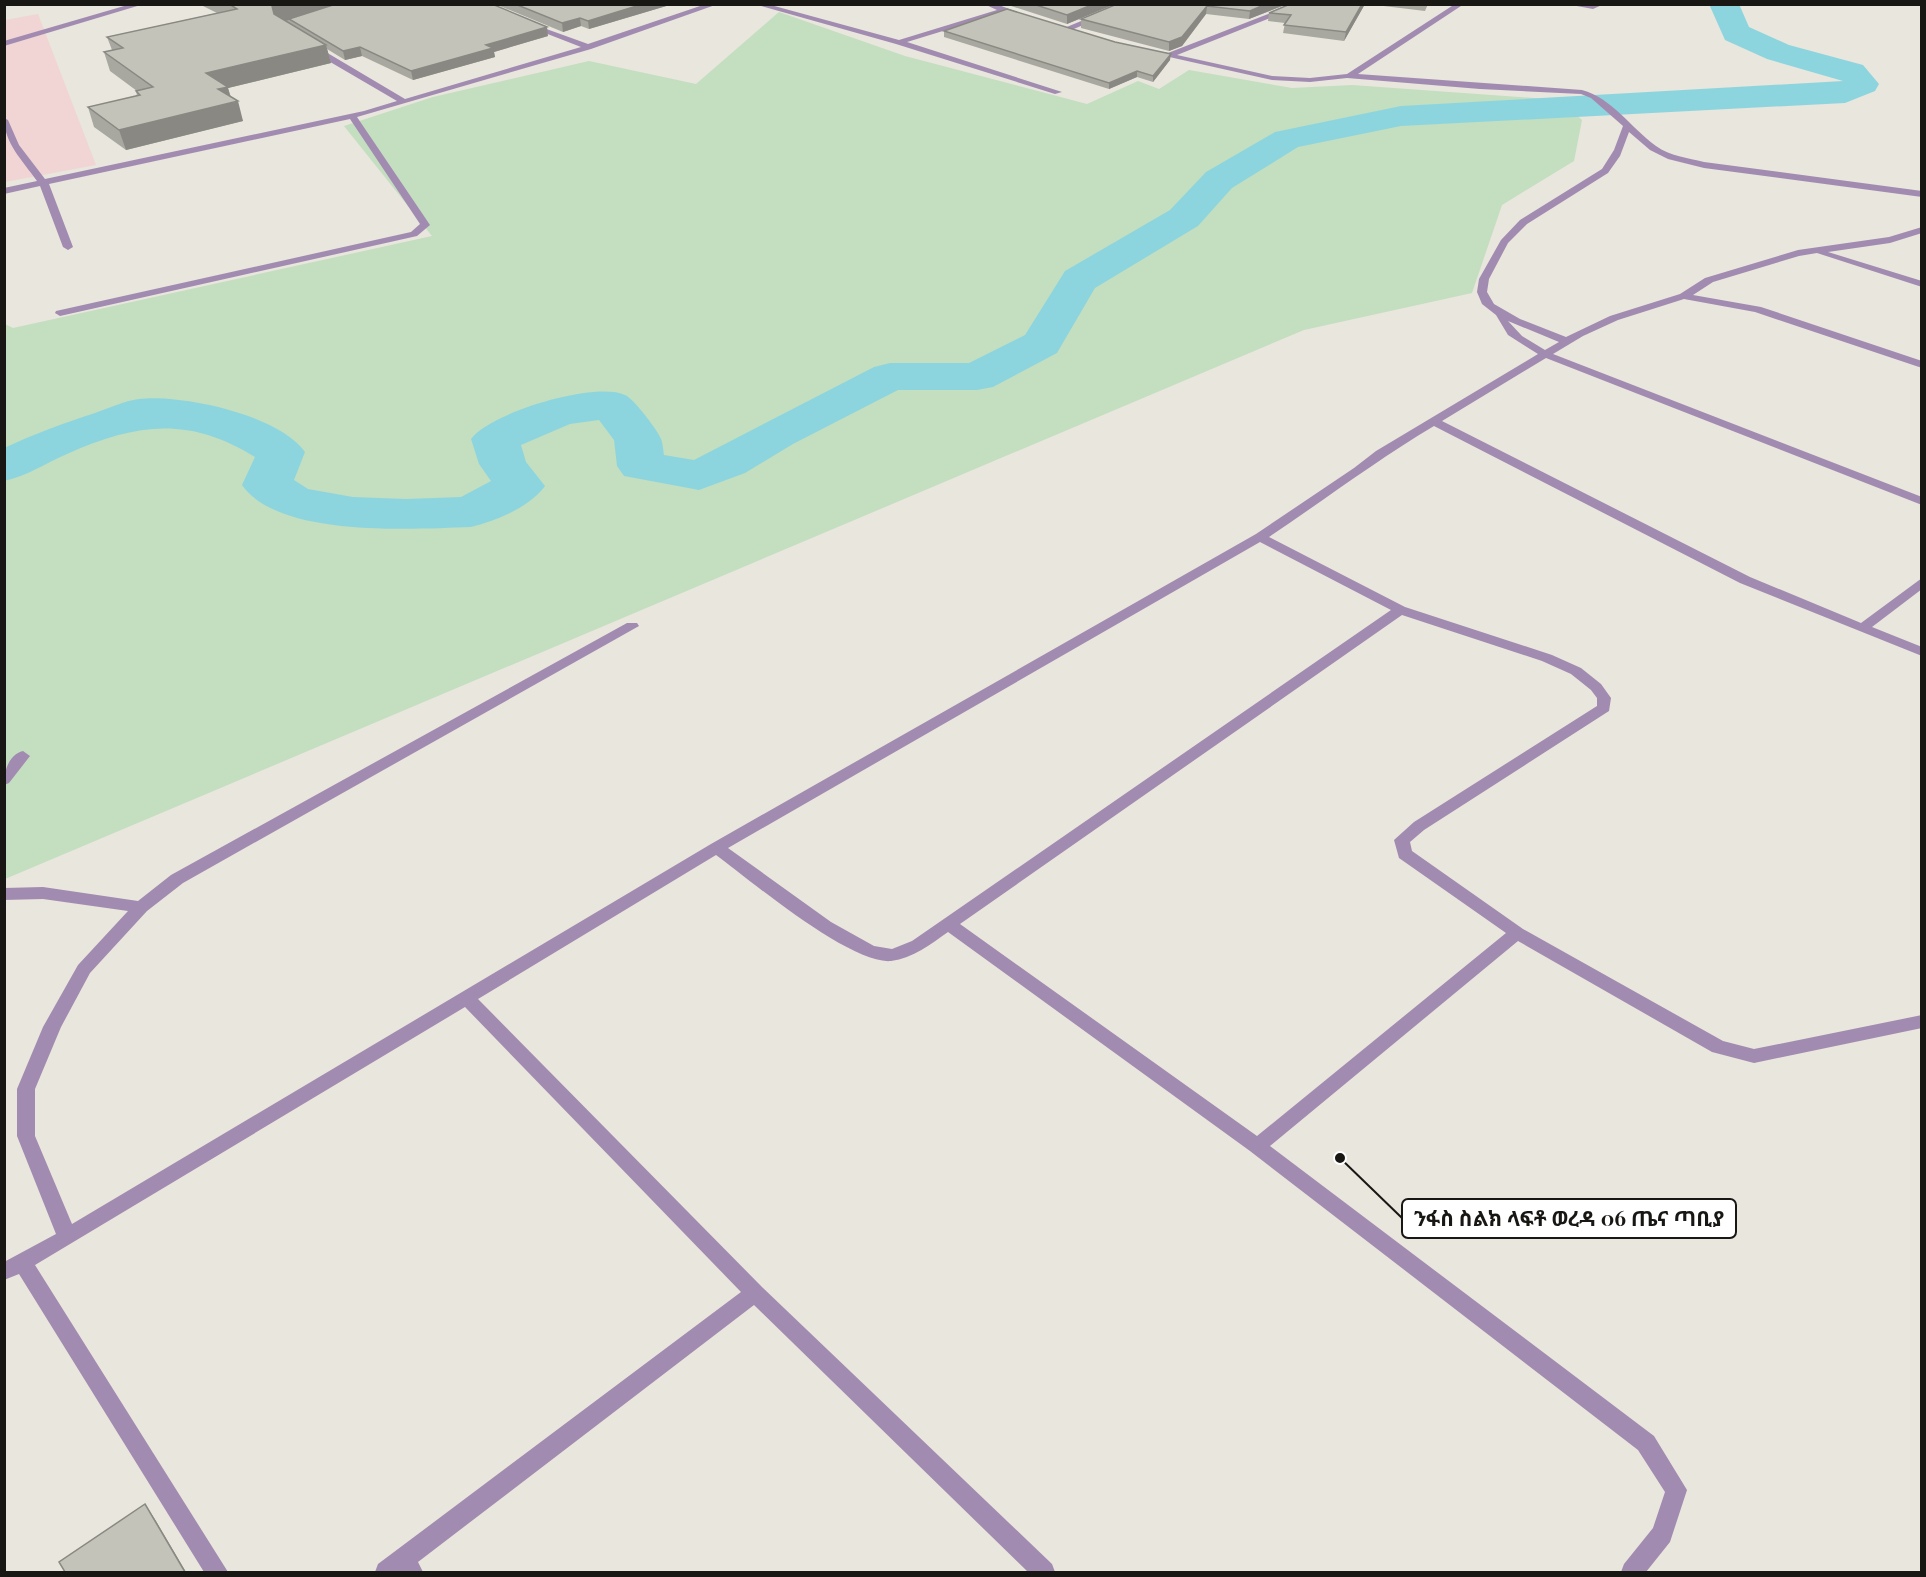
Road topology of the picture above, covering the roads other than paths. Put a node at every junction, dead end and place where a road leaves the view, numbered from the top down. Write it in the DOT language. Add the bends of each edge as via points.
graph roads {
  1 [pos="141,4"];
  2 [pos="715,4"];
  3 [pos="757,4"];
  4 [pos="987,4"];
  5 [pos="1130,4"];
  6 [pos="1302,4"];
  7 [pos="1461,4"];
  8 [pos="1569,4"];
  9 [pos="1601,4"];
  10 [pos="1004,10"];
  11 [pos="1035,19"];
  12 [pos="523,21"];
  13 [pos="1056,26"];
  14 [pos="1066,29"];
  15 [pos="1077,32"];
  16 [pos="899,42"];
  17 [pos="4,44"];
  18 [pos="306,44"];
  19 [pos="588,47"];
  20 [pos="1138,49"];
  21 [pos="1168,56"];
  22 [pos="1347,76"];
  23 [pos="1058,92"];
  24 [pos="403,101"];
  25 [pos="352,116"];
  26 [pos="4,120"];
  27 [pos="1627,126"];
  28 [pos="44,184"];
  29 [pos="4,191"];
  30 [pos="1922,194"];
  31 [pos="1922,230"];
  32 [pos="68,247"];
  33 [pos="1813,251"];
  34 [pos="1922,284"];
  35 [pos="1684,296"];
  36 [pos="1500,312"];
  37 [pos="60,313"];
  38 [pos="1569,342"];
  39 [pos="1547,356"];
  40 [pos="1922,365"];
  41 [pos="1433,421"];
  42 [pos="1922,501"];
  43 [pos="1260,537"];
  44 [pos="1922,582"];
  45 [pos="1400,610"];
  46 [pos="632,626"];
  47 [pos="1864,627"];
  48 [pos="1922,652"];
  49 [pos="23,756"];
  50 [pos="4,780"];
  51 [pos="717,848"];
  52 [pos="4,894"];
  53 [pos="141,907"];
  54 [pos="948,924"];
  55 [pos="1517,933"];
  56 [pos="466,997"];
  57 [pos="1922,1021"];
  58 [pos="1257,1146"];
  59 [pos="67,1237"];
  60 [pos="13,1267"];
  61 [pos="755,1293"];
  62 [pos="400,1568"];
  63 [pos="217,1572"];
  64 [pos="1044,1572"];
  65 [pos="1632,1572"];
  1 -- 17 [label="street"];
  2 -- 19 [label="street"];
  3 -- 16 [label="street"];
  4 -- 10 [label="street"];
  5 -- 14 [label="street"];
  6 -- 21 [label="street"];
  7 -- 22 [label="street"];
  8 -- 9 [label="street"];
  10 -- 11 [label="street"];
  10 -- 16 [label="street"];
  12 -- 19 [label="street"];
  13 -- 14 [label="street"];
  14 -- 15 [label="street"];
  16 -- 23 [label="street"];
  18 -- 24 [label="street"];
  19 -- 24 [label="street"];
  20 -- 21 [label="street"];
  21 -- 22 [label="street" via="1272,78 1310,80"];
  22 -- 27 [label="street" via="1480,87 1564,89 1594,96"];
  24 -- 25 [label="street"];
  25 -- 28 [label="street"];
  25 -- 37 [label="street" via="425,225 414,234"];
  26 -- 28 [label="street" via="15,145"];
  27 -- 30 [label="street" via="1653,148 1704,165"];
  27 -- 36 [label="street" via="1614,160 1603,173 1530,214 1497,249 1482,282 1481,294"];
  28 -- 29 [label="street"];
  28 -- 32 [label="street"];
  31 -- 33 [label="street" via="1890,240"];
  33 -- 34 [label="street"];
  33 -- 35 [label="street" via="1798,252 1709,280"];
  35 -- 38 [label="street" via="1614,318"];
  35 -- 40 [label="street" via="1757,309"];
  36 -- 38 [label="street"];
  36 -- 39 [label="street" via="1502,324 1509,331"];
  38 -- 39 [label="street"];
  39 -- 41 [label="street"];
  39 -- 42 [label="street"];
  41 -- 43 [label="street"];
  41 -- 47 [label="street" via="1746,580"];
  43 -- 45 [label="street"];
  43 -- 51 [label="street"];
  44 -- 47 [label="street"];
  45 -- 54 [label="street"];
  45 -- 55 [label="street" via="1566,667 1596,687 1604,698 1604,708 1402,840 1405,854"];
  46 -- 53 [label="street" via="177,879"];
  47 -- 48 [label="street"];
  49 -- 50 [label="street"];
  51 -- 54 [label="street" via="855,945 882,955 902,953"];
  51 -- 56 [label="street"];
  52 -- 53 [label="street" via="43,893"];
  53 -- 59 [label="street" via="84,969 52,1027 26,1089 26,1136"];
  54 -- 58 [label="street"];
  55 -- 57 [label="street" via="1718,1047 1754,1056"];
  55 -- 58 [label="street"];
  56 -- 59 [label="street"];
  56 -- 61 [label="street"];
  58 -- 65 [label="street" via="1646,1443 1676,1490 1662,1534"];
  59 -- 60 [label="street"];
  60 -- 63 [label="street"];
  61 -- 62 [label="street"];
  61 -- 64 [label="street"];
}
